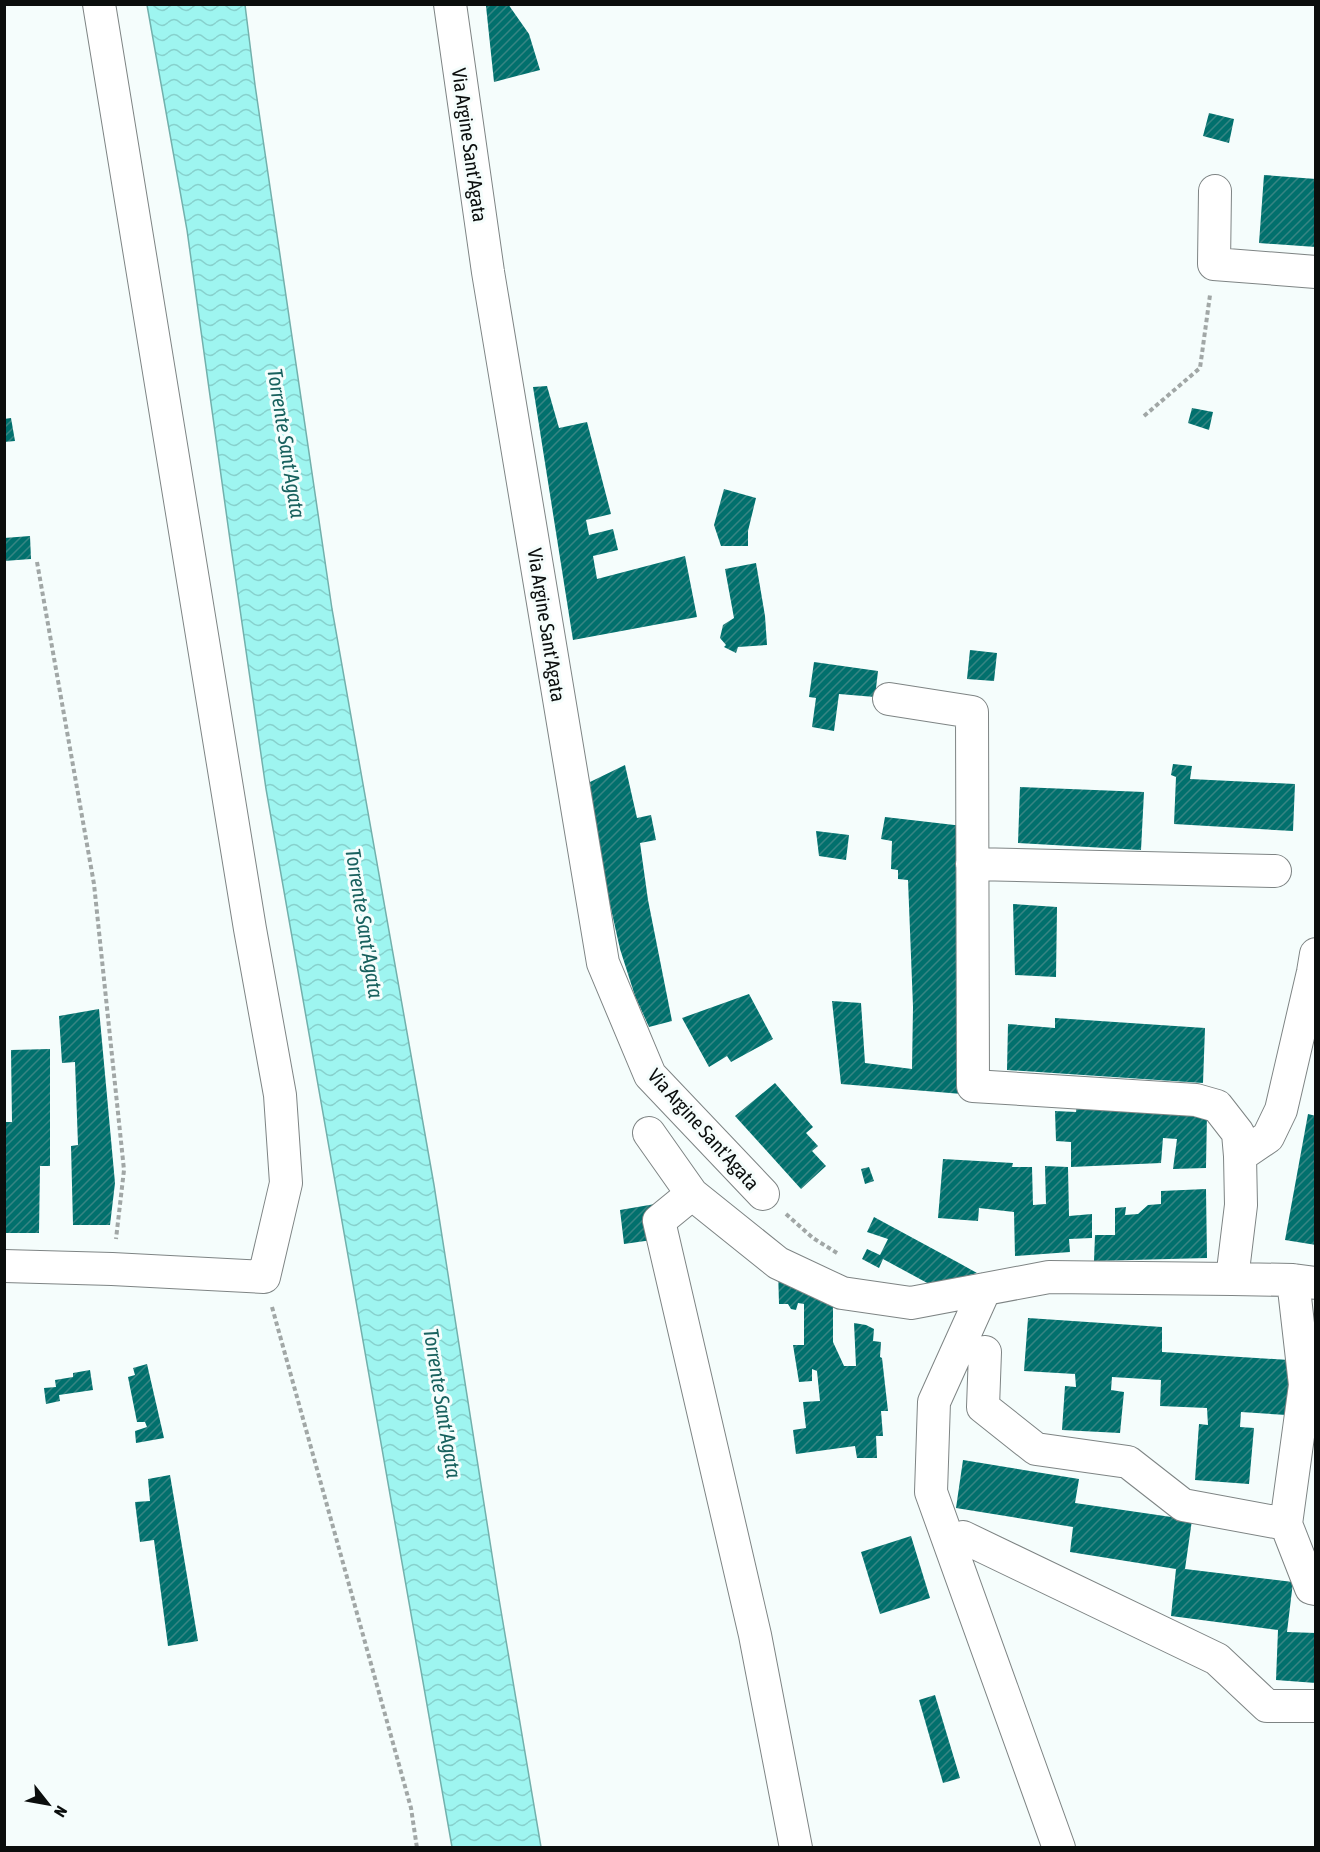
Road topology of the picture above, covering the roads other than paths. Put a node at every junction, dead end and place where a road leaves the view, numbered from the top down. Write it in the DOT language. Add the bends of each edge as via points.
graph roads {
  1 [pos="99,4"];
  2 [pos="450,4"];
  3 [pos="1215,190"];
  4 [pos="1316,272"];
  5 [pos="889,699"];
  6 [pos="972,864"];
  7 [pos="1275,870"];
  8 [pos="1316,954"];
  9 [pos="649,1133"];
  10 [pos="1240,1156"];
  11 [pos="692,1194"];
  12 [pos="763,1194"];
  13 [pos="4,1266"];
  14 [pos="1232,1279"];
  15 [pos="1304,1282"];
  16 [pos="985,1289"];
  17 [pos="985,1352"];
  18 [pos="1287,1524"];
  19 [pos="963,1537"];
  20 [pos="1316,1589"];
  21 [pos="1316,1706"];
  22 [pos="796,1848"];
  23 [pos="1059,1848"];
  1 -- 13 [label="street" via="280,1095 286,1183 264,1277"];
  2 -- 12 [label="street, Via Argine Sant'Agata" via="488,272 603,963 650,1075"];
  3 -- 4 [label="street" via="1214,264"];
  5 -- 6 [label="street" via="972,712"];
  6 -- 7 [label="street"];
  6 -- 10 [label="street" via="973,1086 1196,1100 1217,1106 1238,1133"];
  8 -- 10 [label="street" via="1281,1110 1268,1137"];
  9 -- 11 [label="street"];
  10 -- 14 [label="street" via="1241,1205"];
  11 -- 16 [label="street" via="778,1263 842,1293 911,1303"];
  11 -- 22 [label="street" via="659,1221 755,1635"];
  14 -- 15 [label="street"];
  14 -- 16 [label="street" via="1049,1277"];
  15 -- 18 [label="street" via="1305,1385"];
  16 -- 23 [label="street" via="934,1402 931,1492"];
  17 -- 18 [label="street" via="983,1407 1036,1449 1128,1462 1183,1504"];
  18 -- 20 [label="street" via="1311,1588"];
  19 -- 21 [label="street" via="1217,1659 1267,1706"];
}
